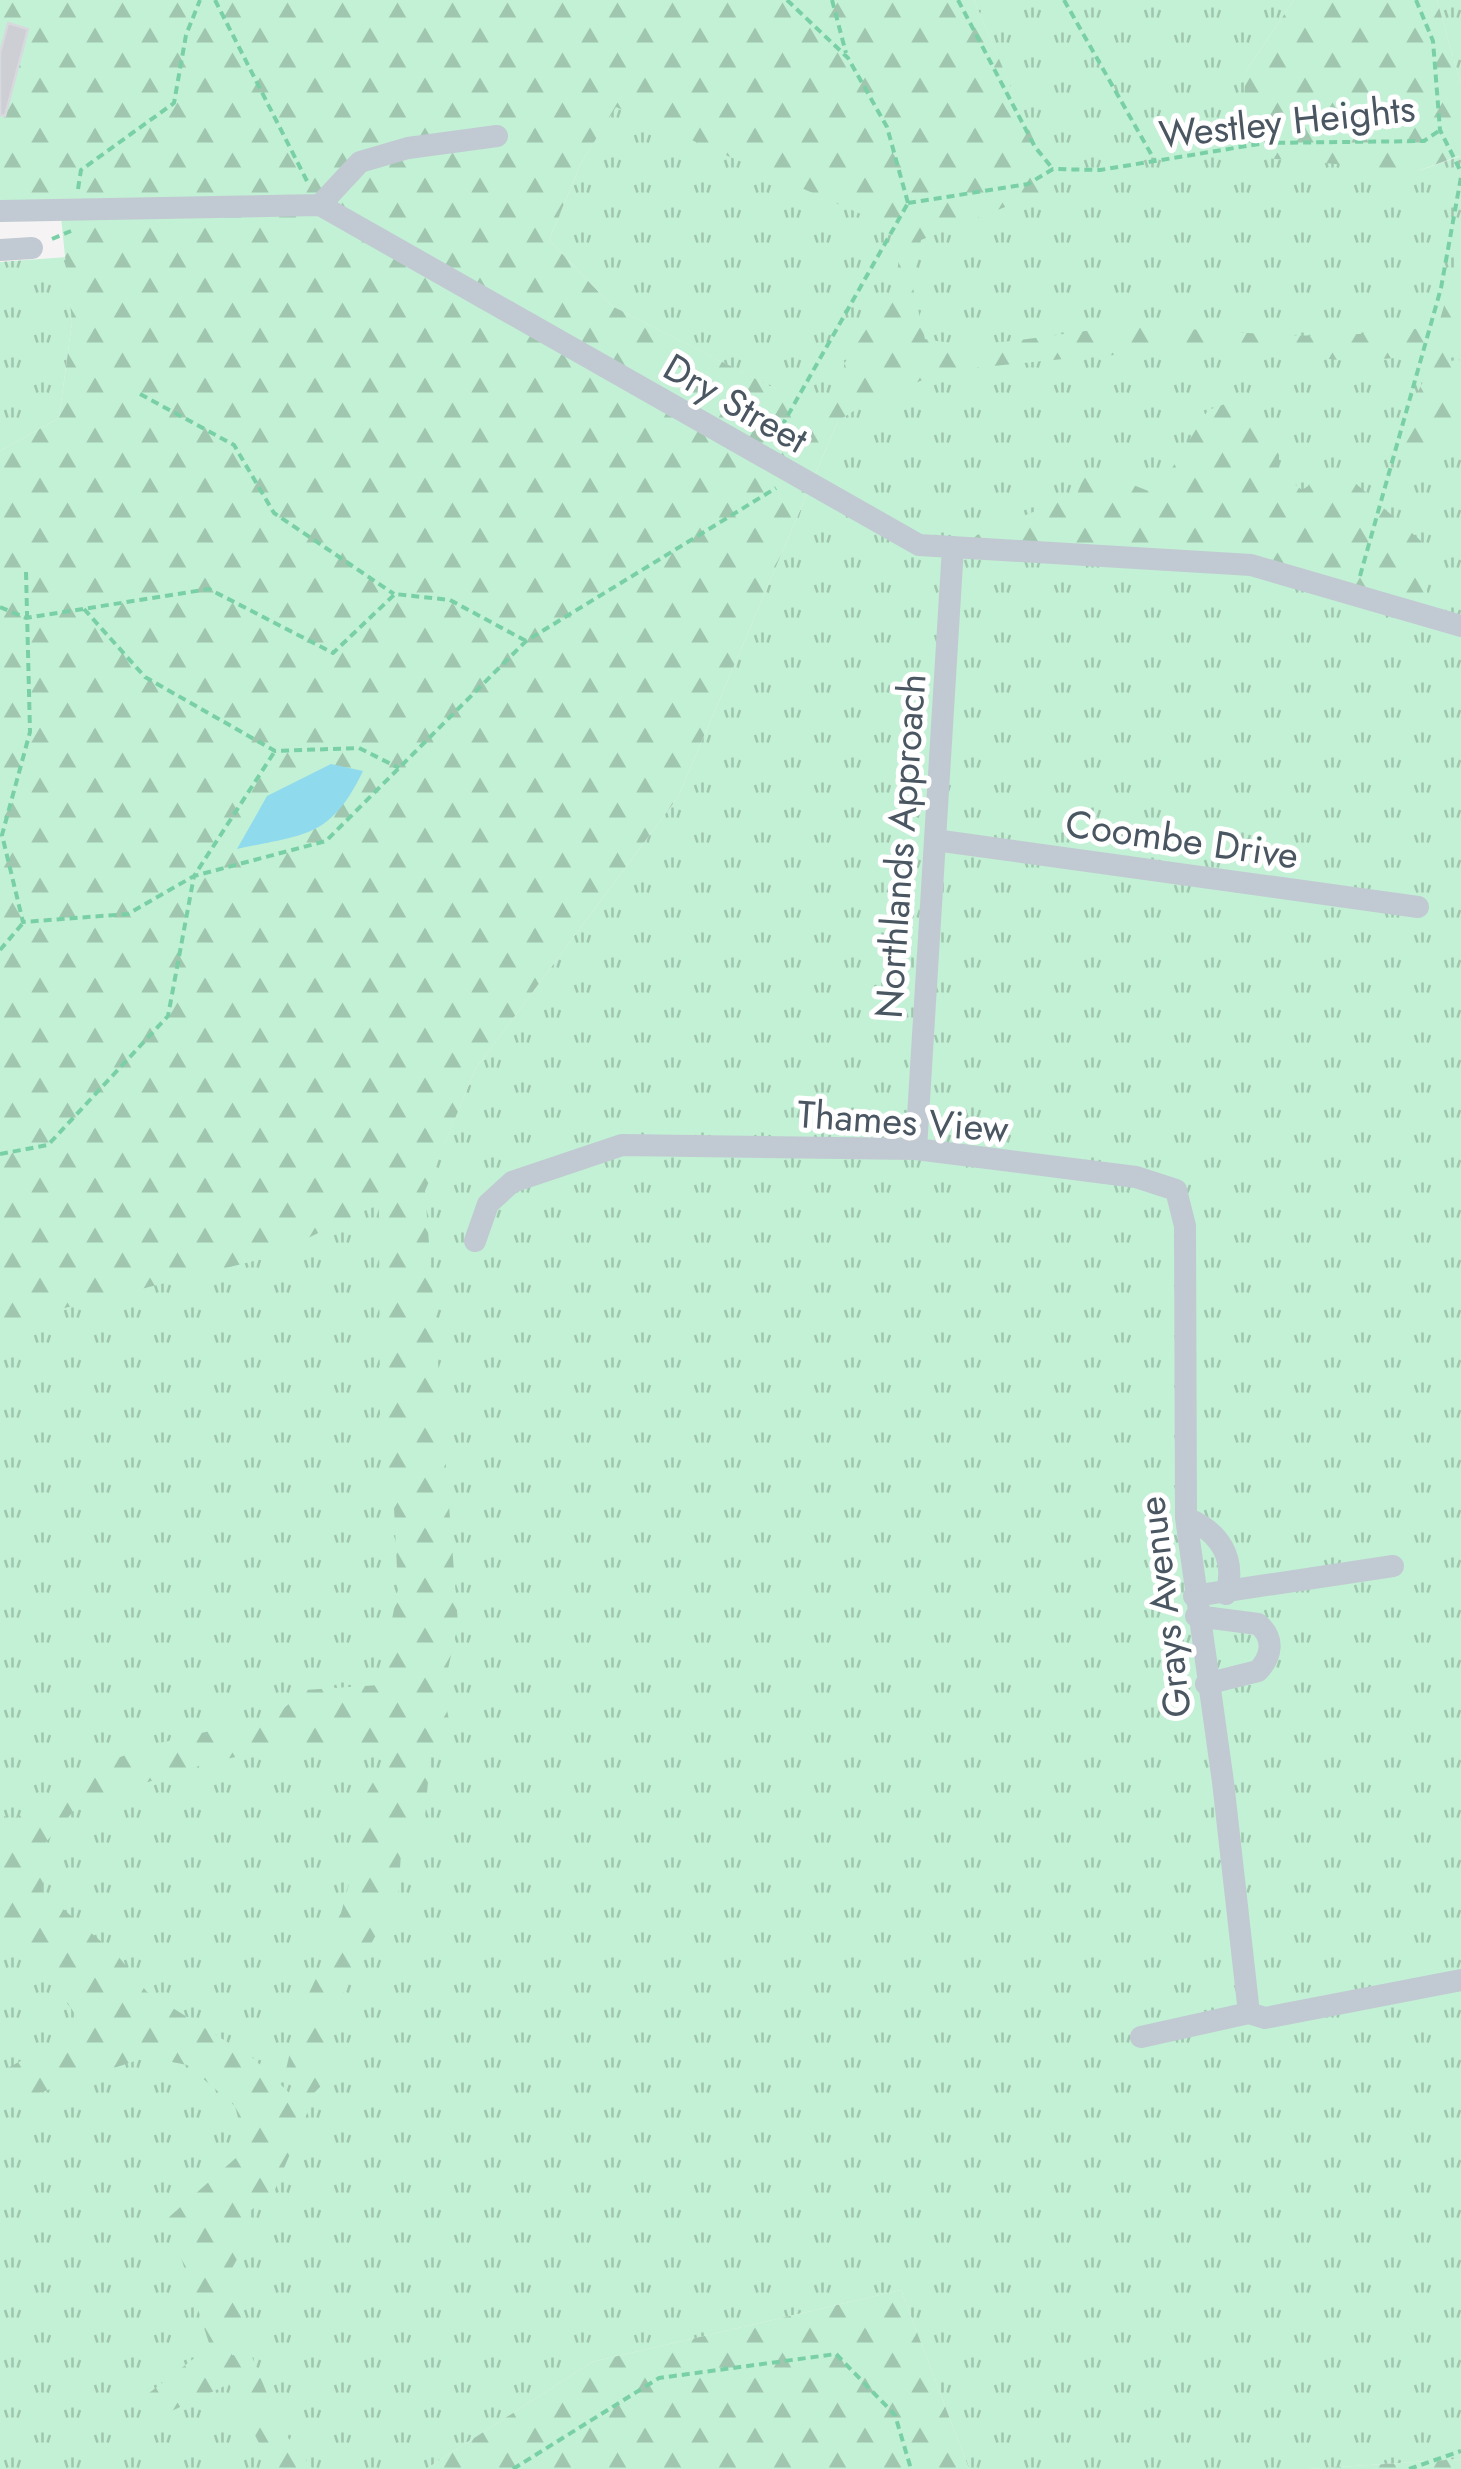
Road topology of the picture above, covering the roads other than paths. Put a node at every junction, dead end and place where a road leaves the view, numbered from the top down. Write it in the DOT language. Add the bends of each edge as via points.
graph roads {
  1 [pos="497,136"];
  2 [pos="320,204"];
  3 [pos="0,211"];
  4 [pos="32,248"];
  5 [pos="0,250"];
  6 [pos="953,546"];
  7 [pos="1461,626"];
  8 [pos="936,840"];
  9 [pos="1418,907"];
  10 [pos="916,1149"];
  11 [pos="1176,1190"];
  12 [pos="475,1241"];
  13 [pos="1186,1518"];
  14 [pos="1393,1566"];
  15 [pos="1226,1594"];
  16 [pos="1195,1606"];
  17 [pos="1206,1684"];
  18 [pos="1461,1980"];
  19 [pos="1249,2014"];
  20 [pos="1141,2038"];
  1 -- 2 [label="street" via="360,162"];
  2 -- 3 [label="street"];
  2 -- 6 [label="street, Dry Street" via="794,477 920,544"];
  4 -- 5 [label="street"];
  6 -- 7 [label="street, Dry Street" via="1252,565"];
  6 -- 8 [label="street, Northlands Approach"];
  8 -- 9 [label="street, Coombe Drive"];
  8 -- 10 [label="street, Northlands Approach"];
  10 -- 11 [label="street, Thames View" via="1136,1177"];
  10 -- 12 [label="street, Thames View" via="622,1145 512,1182 488,1204"];
  11 -- 13 [label="street, Grays Avenue" via="1185,1226"];
  13 -- 15 [label="street" via="1222,1542 1230,1567"];
  13 -- 16 [label="street, Grays Avenue"];
  14 -- 15 [label="street"];
  15 -- 16 [label="street"];
  16 -- 17 [label="street, Grays Avenue"];
  16 -- 17 [label="street" via="1258,1624 1269,1641 1270,1655 1258,1672"];
  17 -- 19 [label="street, Grays Avenue" via="1224,1782"];
  18 -- 19 [label="street" via="1265,2018"];
  19 -- 20 [label="street"];
}
